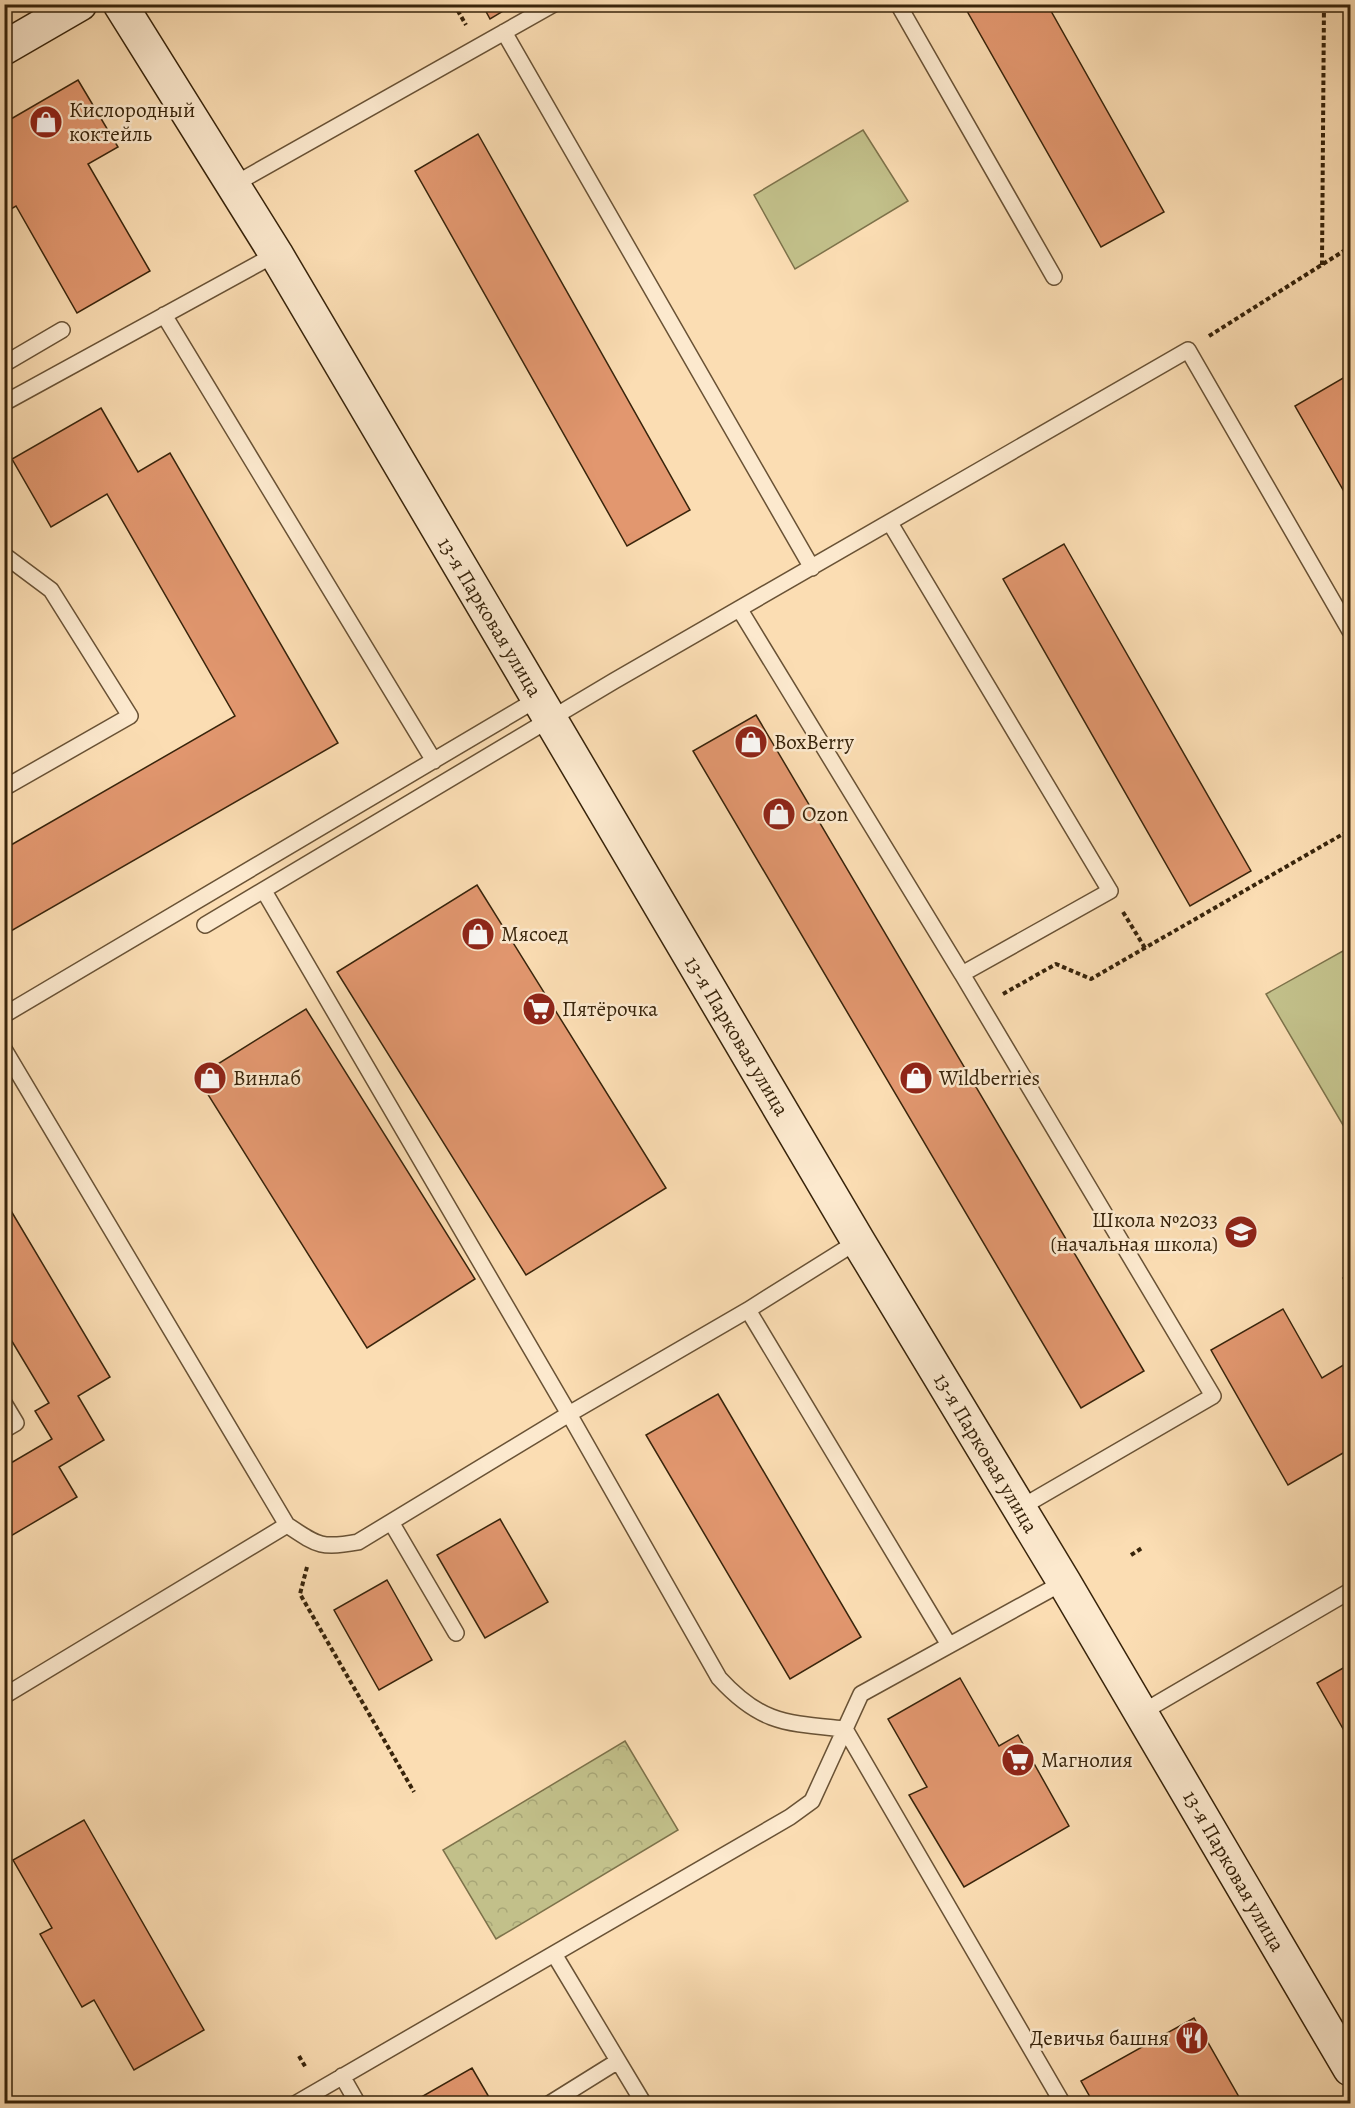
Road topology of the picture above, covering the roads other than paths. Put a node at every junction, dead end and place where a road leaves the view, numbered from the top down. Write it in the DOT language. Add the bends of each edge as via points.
graph roads {
  1 [pos="80,4"];
  2 [pos="120,4"];
  3 [pos="554,4"];
  4 [pos="898,4"];
  5 [pos="504,32"];
  6 [pos="4,48"];
  7 [pos="233,185"];
  8 [pos="276,254"];
  9 [pos="1054,277"];
  10 [pos="164,315"];
  11 [pos="62,330"];
  12 [pos="4,364"];
  13 [pos="4,403"];
  14 [pos="890,523"];
  15 [pos="4,555"];
  16 [pos="812,568"];
  17 [pos="740,610"];
  18 [pos="1350,631"];
  19 [pos="545,709"];
  20 [pos="434,761"];
  21 [pos="4,788"];
  22 [pos="264,891"];
  23 [pos="205,925"];
  24 [pos="962,974"];
  25 [pos="4,1015"];
  26 [pos="4,1049"];
  27 [pos="858,1241"];
  28 [pos="748,1310"];
  29 [pos="4,1403"];
  30 [pos="569,1414"];
  31 [pos="4,1430"];
  32 [pos="1020,1508"];
  33 [pos="391,1522"];
  34 [pos="286,1524"];
  35 [pos="1064,1582"];
  36 [pos="1350,1591"];
  37 [pos="456,1633"];
  38 [pos="950,1645"];
  39 [pos="4,1696"];
  40 [pos="1141,1713"];
  41 [pos="845,1729"];
  42 [pos="554,1954"];
  43 [pos="618,2061"];
  44 [pos="1350,2069"];
  45 [pos="342,2076"];
  46 [pos="295,2103"];
  47 [pos="358,2103"];
  48 [pos="549,2103"];
  49 [pos="644,2103"];
  50 [pos="1063,2103"];
  1 -- 6 [label="street"];
  2 -- 7 [label="street, 13-я Парковая улица"];
  3 -- 5 [label="lane"];
  4 -- 9 [label="lane"];
  5 -- 7 [label="lane"];
  5 -- 16 [label="lane"];
  7 -- 8 [label="street, 13-я Парковая улица"];
  8 -- 10 [label="lane"];
  8 -- 19 [label="street, 13-я Парковая улица"];
  10 -- 13 [label="lane"];
  10 -- 20 [label="lane"];
  11 -- 12 [label="lane"];
  14 -- 16 [label="lane"];
  14 -- 18 [label="lane" via="1188,350"];
  14 -- 24 [label="lane" via="1110,891"];
  15 -- 21 [label="lane" via="51,590 130,716"];
  16 -- 17 [label="lane"];
  17 -- 19 [label="lane"];
  17 -- 24 [label="lane"];
  19 -- 20 [label="lane"];
  19 -- 22 [label="lane"];
  19 -- 27 [label="street, 13-я Парковая улица"];
  20 -- 25 [label="lane"];
  22 -- 23 [label="lane"];
  22 -- 30 [label="lane"];
  24 -- 32 [label="lane" via="1213,1396"];
  26 -- 34 [label="lane"];
  27 -- 28 [label="lane"];
  27 -- 32 [label="street, 13-я Парковая улица"];
  28 -- 30 [label="lane"];
  28 -- 38 [label="lane"];
  29 -- 31 [label="lane" via="16,1423"];
  30 -- 33 [label="lane"];
  30 -- 41 [label="lane" via="719,1678 737,1698 763,1715 793,1724"];
  32 -- 35 [label="street, 13-я Парковая улица"];
  33 -- 34 [label="lane" via="358,1542 333,1546 313,1542"];
  33 -- 37 [label="lane"];
  34 -- 39 [label="lane"];
  35 -- 38 [label="lane"];
  35 -- 40 [label="street, 13-я Парковая улица"];
  36 -- 40 [label="lane"];
  38 -- 41 [label="lane" via="861,1694"];
  40 -- 44 [label="street, 13-я Парковая улица"];
  41 -- 42 [label="lane" via="812,1801"];
  41 -- 50 [label="lane"];
  42 -- 43 [label="lane"];
  42 -- 45 [label="lane"];
  43 -- 48 [label="lane"];
  43 -- 49 [label="lane"];
  45 -- 46 [label="lane"];
  45 -- 47 [label="lane"];
}
